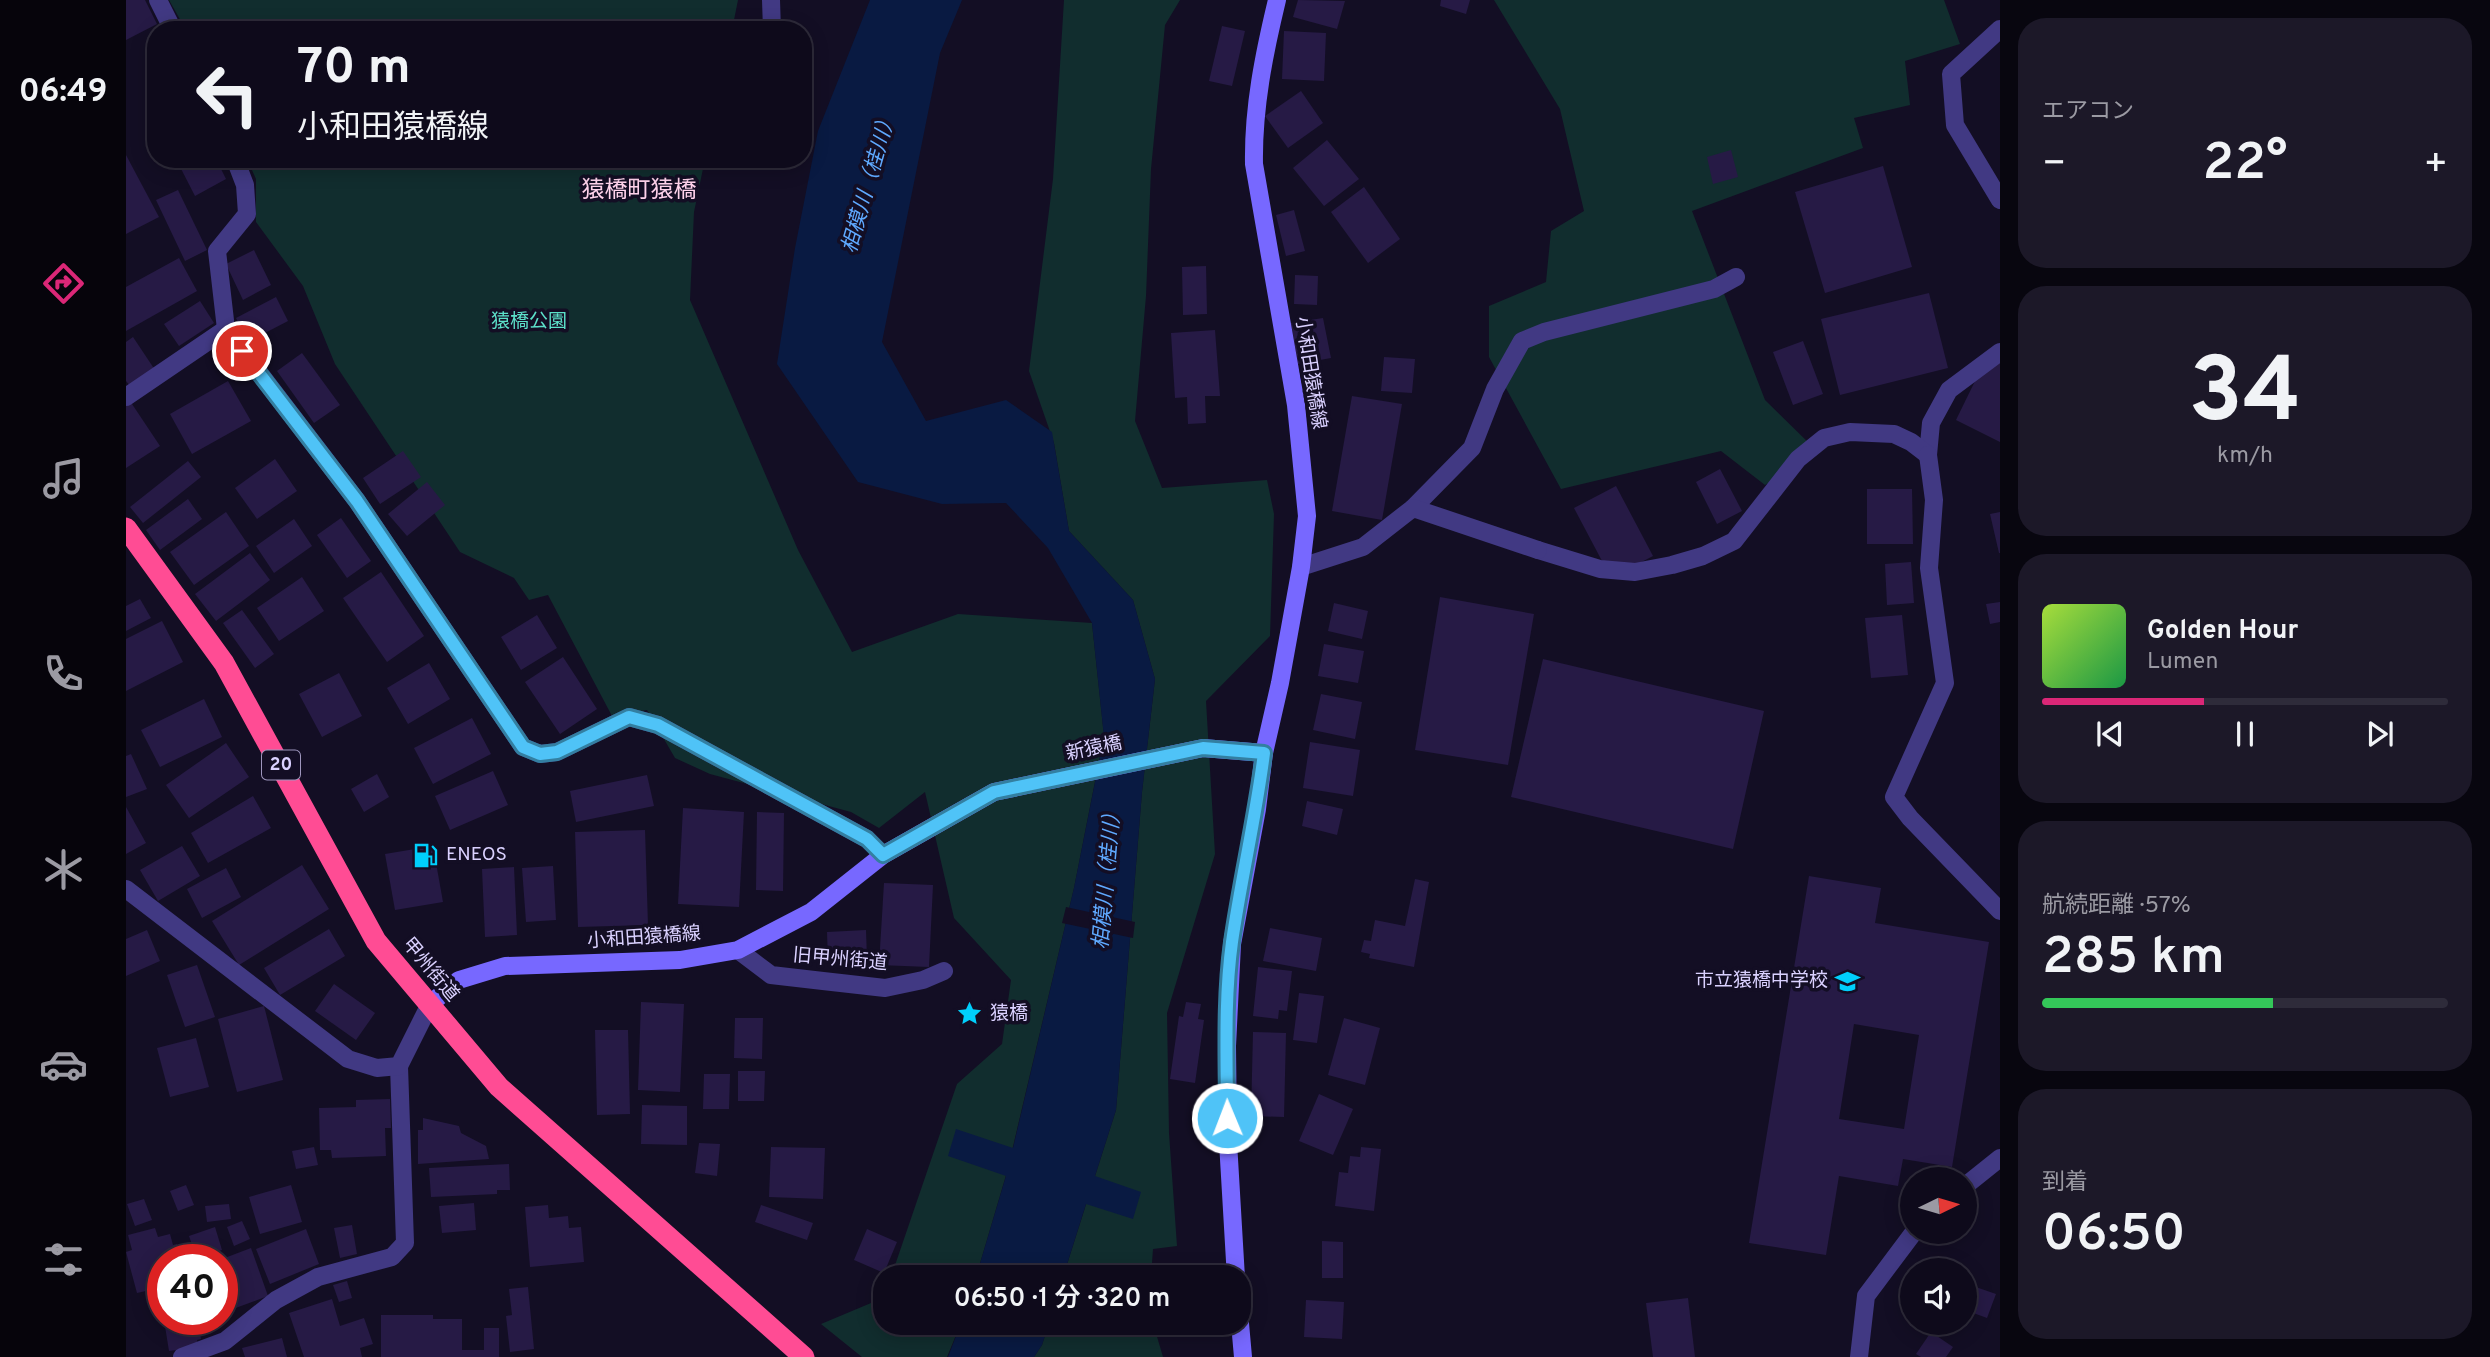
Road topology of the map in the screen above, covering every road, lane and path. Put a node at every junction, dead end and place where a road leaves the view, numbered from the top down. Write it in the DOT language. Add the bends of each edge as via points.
graph roads {
  1 [pos="158,0"];
  2 [pos="771,0"];
  3 [pos="1277,0"];
  4 [pos="168,21"];
  5 [pos="772,21"];
  6 [pos="2000,29"];
  7 [pos="238,168"];
  8 [pos="2000,200"];
  9 [pos="1736,277"];
  10 [pos="226,329"];
  11 [pos="2000,352"];
  12 [pos="126,397"];
  13 [pos="1928,455"];
  14 [pos="1413,508"];
  15 [pos="126,528"];
  16 [pos="1301,567"];
  17 [pos="1264,753"];
  18 [pos="994,792"];
  19 [pos="883,855"];
  20 [pos="126,889"];
  21 [pos="2000,911"];
  22 [pos="738,950"];
  23 [pos="944,971"];
  24 [pos="430,1004"];
  25 [pos="399,1066"];
  26 [pos="2000,1158"];
  27 [pos="1978,1176"];
  28 [pos="1905,1244"];
  29 [pos="1235,1265"];
  30 [pos="1241,1335"];
  31 [pos="182,1357"];
  32 [pos="804,1357"];
  33 [pos="1243,1357"];
  34 [pos="1859,1357"];
  1 -- 4 [label="street"];
  2 -- 5 [label="street"];
  3 -- 16 [label="main road, 小和田猿橋線" via="1259,86 1255,164 1299,429 1307,516"];
  6 -- 8 [label="street" via="1951,74 1955,125"];
  7 -- 10 [label="street" via="247,214 216,251"];
  9 -- 14 [label="street" via="1714,289 1522,341 1495,389 1472,448"];
  10 -- 12 [label="street"];
  10 -- 19 [label="street" via="357,501 523,747 540,754 557,752 629,717 658,725 867,839"];
  11 -- 13 [label="street" via="1949,390 1931,423"];
  13 -- 14 [label="street" via="1894,435 1850,432 1824,438 1798,459 1734,541 1703,556 1634,572 1600,569"];
  13 -- 21 [label="street" via="1934,500 1929,568 1945,683 1894,797"];
  14 -- 16 [label="street" via="1363,547"];
  15 -- 24 [label="highway, 甲州街道 / 20" via="224,663 376,941"];
  16 -- 17 [label="main road, 小和田猿橋線"];
  17 -- 18 [label="main road, 新猿橋" via="1203,748"];
  17 -- 29 [label="main road, 小和田猿橋線" via="1232,944 1227,1046"];
  18 -- 19 [label="main road, 小和田猿橋線"];
  19 -- 22 [label="main road, 小和田猿橋線" via="811,912"];
  20 -- 25 [label="street" via="348,1059 377,1068"];
  22 -- 23 [label="street, 旧甲州街道" via="771,975 885,988"];
  22 -- 24 [label="main road, 小和田猿橋線" via="680,960 505,966 459,980"];
  24 -- 25 [label="street"];
  24 -- 32 [label="highway, 甲州街道 / 20" via="499,1087"];
  25 -- 31 [label="street" via="405,1243 392,1258 318,1277 276,1300 225,1341"];
  26 -- 27 [label="street"];
  28 -- 34 [label="street" via="1866,1296"];
  30 -- 33 [label="main road"];
}
